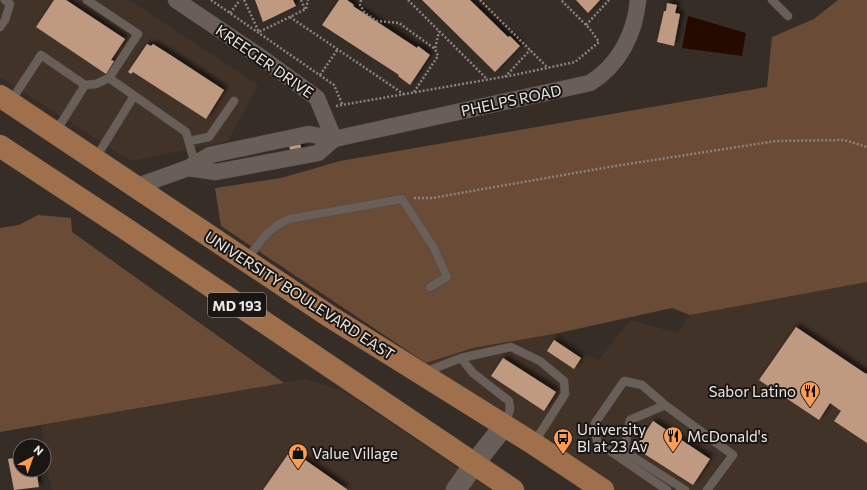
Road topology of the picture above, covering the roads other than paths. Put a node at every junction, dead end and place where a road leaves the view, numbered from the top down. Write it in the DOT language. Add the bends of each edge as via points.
graph roads {
  1 [pos="5,0"];
  2 [pos="87,0"];
  3 [pos="176,0"];
  4 [pos="638,0"];
  5 [pos="772,0"];
  6 [pos="788,16"];
  7 [pos="0,27"];
  8 [pos="108,78"];
  9 [pos="85,85"];
  10 [pos="134,96"];
  11 [pos="5,100"];
  12 [pos="234,101"];
  13 [pos="55,134"];
  14 [pos="334,138"];
  15 [pos="190,141"];
  16 [pos="0,146"];
  17 [pos="94,160"];
  18 [pos="192,166"];
  19 [pos="135,187"];
  20 [pos="247,261"];
  21 [pos="430,287"];
  22 [pos="461,358"];
  23 [pos="422,373"];
  24 [pos="665,405"];
  25 [pos="504,426"];
  26 [pos="534,444"];
  27 [pos="474,464"];
  28 [pos="456,490"];
  29 [pos="513,490"];
  30 [pos="603,490"];
  31 [pos="668,490"];
  32 [pos="684,490"];
  33 [pos="707,490"];
  1 -- 7 [label="lane" via="10,4"];
  2 -- 8 [label="lane" via="138,34"];
  3 -- 14 [label="street, KREEGER DRIVE" via="317,98"];
  4 -- 14 [label="street, PHELPS ROAD" via="632,28 621,54 602,76 590,83"];
  5 -- 6 [label="lane"];
  8 -- 9 [label="lane" via="96,84"];
  8 -- 10 [label="lane"];
  9 -- 11 [label="lane" via="41,55"];
  9 -- 13 [label="lane"];
  10 -- 15 [label="lane" via="186,132"];
  10 -- 17 [label="lane"];
  11 -- 13 [label="main road, UNIVERSITY BOULEVARD EAST / MD 193"];
  12 -- 15 [label="lane" via="209,137"];
  13 -- 17 [label="main road, UNIVERSITY BOULEVARD EAST / MD 193"];
  14 -- 18 [label="street, PHELPS ROAD" via="309,134 210,155"];
  15 -- 18 [label="lane"];
  16 -- 27 [label="main road, MD 193"];
  17 -- 19 [label="main road, UNIVERSITY BOULEVARD EAST / MD 193"];
  18 -- 19 [label="street, PHELPS ROAD"];
  19 -- 20 [label="main road, UNIVERSITY BOULEVARD EAST / MD 193"];
  20 -- 21 [label="lane" via="263,236 276,225 289,219 402,199 434,248 447,277"];
  20 -- 23 [label="main road, UNIVERSITY BOULEVARD EAST / MD 193" via="329,316"];
  22 -- 23 [label="lane"];
  22 -- 25 [label="lane" via="474,373 509,401 510,409"];
  22 -- 26 [label="lane" via="510,347 540,361 564,381 565,394"];
  23 -- 25 [label="main road, UNIVERSITY BOULEVARD EAST / MD 193"];
  24 -- 31 [label="lane" via="642,385 624,381 595,423 598,442"];
  24 -- 32 [label="lane" via="630,420 624,451"];
  24 -- 33 [label="lane" via="733,454"];
  25 -- 26 [label="main road, UNIVERSITY BOULEVARD EAST / MD 193"];
  25 -- 27 [label="street"];
  26 -- 30 [label="main road, UNIVERSITY BOULEVARD EAST / MD 193"];
  27 -- 28 [label="street"];
  27 -- 29 [label="main road, MD 193"];
}
